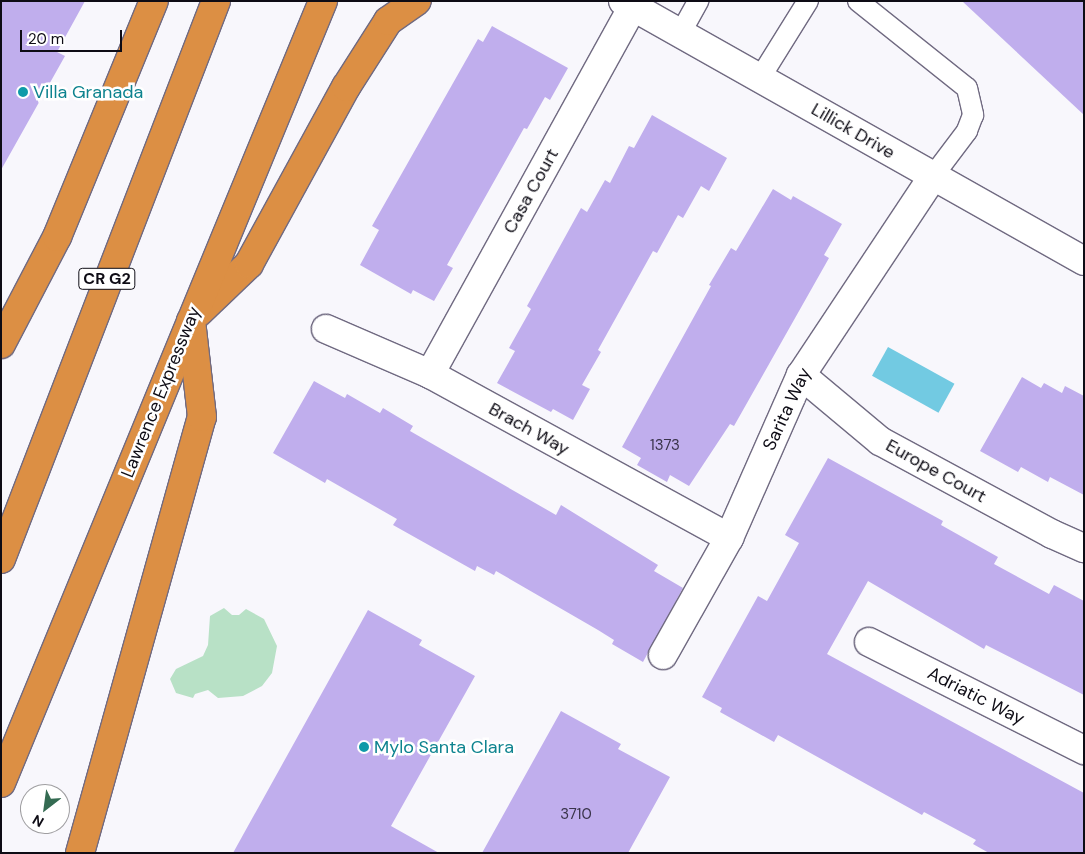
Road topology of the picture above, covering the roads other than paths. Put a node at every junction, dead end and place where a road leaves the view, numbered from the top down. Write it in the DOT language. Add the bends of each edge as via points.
graph roads {
  1 [pos="154,1"];
  2 [pos="216,1"];
  3 [pos="323,1"];
  4 [pos="418,1"];
  5 [pos="698,1"];
  6 [pos="808,1"];
  7 [pos="858,1"];
  8 [pos="628,4"];
  9 [pos="680,34"];
  10 [pos="760,78"];
  11 [pos="933,176"];
  12 [pos="57,237"];
  13 [pos="1084,261"];
  14 [pos="1,301"];
  15 [pos="190,320"];
  16 [pos="326,329"];
  17 [pos="1,344"];
  18 [pos="430,374"];
  19 [pos="801,375"];
  20 [pos="728,538"];
  21 [pos="1084,548"];
  22 [pos="1,559"];
  23 [pos="869,642"];
  24 [pos="663,655"];
  25 [pos="1084,750"];
  26 [pos="1,783"];
  27 [pos="80,853"];
  1 -- 12 [label="highway"];
  2 -- 22 [label="highway, CR G2"];
  3 -- 15 [label="highway, Lawrence Expressway"];
  4 -- 15 [label="highway" via="388,21 346,88 249,264"];
  5 -- 9 [label="lane"];
  6 -- 10 [label="lane"];
  7 -- 11 [label="lane" via="967,88 973,115 967,131"];
  8 -- 9 [label="street, Lillick Drive"];
  8 -- 18 [label="street, Casa Court"];
  9 -- 10 [label="street, Lillick Drive"];
  10 -- 11 [label="street, Lillick Drive"];
  11 -- 13 [label="street, Lillick Drive"];
  11 -- 19 [label="street, Sarita Way"];
  12 -- 14 [label="highway"];
  12 -- 17 [label="highway"];
  15 -- 26 [label="highway, Lawrence Expressway"];
  15 -- 27 [label="highway" via="202,417"];
  16 -- 18 [label="street, Brach Way"];
  18 -- 20 [label="street, Brach Way"];
  19 -- 20 [label="street, Sarita Way"];
  19 -- 21 [label="street, Europe Court" via="880,441"];
  20 -- 24 [label="street, Sarita Way"];
  23 -- 25 [label="street, Adriatic Way"];
}
